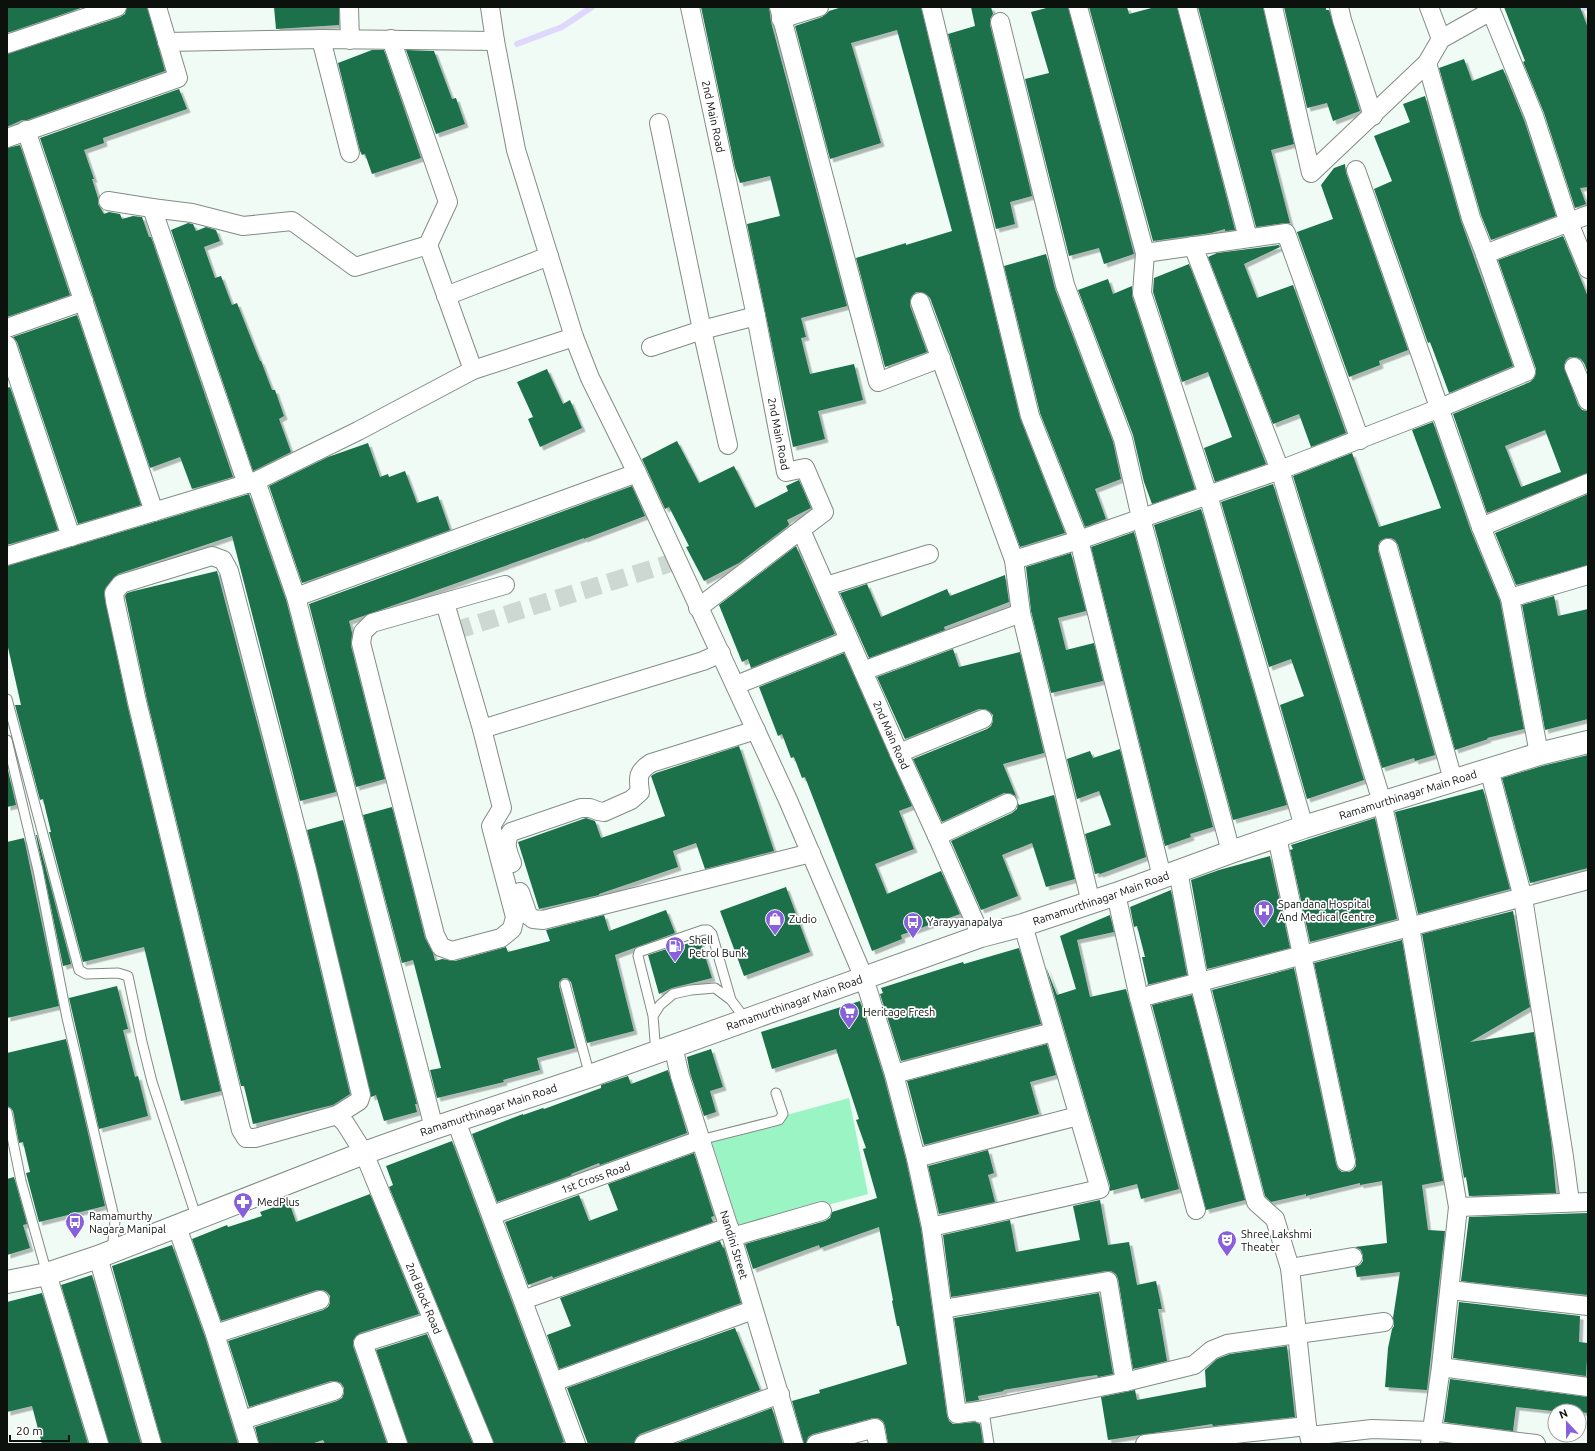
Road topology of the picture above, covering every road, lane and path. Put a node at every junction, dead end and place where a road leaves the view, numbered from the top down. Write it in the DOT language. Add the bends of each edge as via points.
graph roads {
  1 [pos="117,7"];
  2 [pos="157,7"];
  3 [pos="349,7"];
  4 [pos="490,7"];
  5 [pos="690,7"];
  6 [pos="819,7"];
  7 [pos="931,7"];
  8 [pos="1078,7"];
  9 [pos="1187,7"];
  10 [pos="1273,7"];
  11 [pos="1339,7"];
  12 [pos="1428,7"];
  13 [pos="780,13"];
  14 [pos="1000,22"];
  15 [pos="321,39"];
  16 [pos="1441,39"];
  17 [pos="350,40"];
  18 [pos="391,40"];
  19 [pos="494,41"];
  20 [pos="167,42"];
  21 [pos="7,44"];
  22 [pos="1427,63"];
  23 [pos="1373,116"];
  24 [pos="659,123"];
  25 [pos="26,130"];
  26 [pos="7,138"];
  27 [pos="350,153"];
  28 [pos="1356,170"];
  29 [pos="108,201"];
  30 [pos="152,208"];
  31 [pos="1588,215"];
  32 [pos="1569,223"];
  33 [pos="1248,238"];
  34 [pos="428,245"];
  35 [pos="1193,246"];
  36 [pos="1144,253"];
  37 [pos="1486,254"];
  38 [pos="549,256"];
  39 [pos="1588,269"];
  40 [pos="446,296"];
  41 [pos="84,301"];
  42 [pos="920,302"];
  43 [pos="756,316"];
  44 [pos="7,328"];
  45 [pos="702,330"];
  46 [pos="574,336"];
  47 [pos="7,345"];
  48 [pos="651,347"];
  49 [pos="941,358"];
  50 [pos="1574,367"];
  51 [pos="473,370"];
  52 [pos="1588,401"];
  53 [pos="1440,408"];
  54 [pos="1360,440"];
  55 [pos="728,445"];
  56 [pos="1280,470"];
  57 [pos="637,473"];
  58 [pos="252,483"];
  59 [pos="1588,483"];
  60 [pos="1208,495"];
  61 [pos="154,512"];
  62 [pos="1141,518"];
  63 [pos="1481,527"];
  64 [pos="801,530"];
  65 [pos="71,537"];
  66 [pos="1079,540"];
  67 [pos="1388,548"];
  68 [pos="929,554"];
  69 [pos="7,556"];
  70 [pos="1014,560"];
  71 [pos="1588,575"];
  72 [pos="505,585"];
  73 [pos="826,586"];
  74 [pos="296,597"];
  75 [pos="1510,598"];
  76 [pos="445,603"];
  77 [pos="698,608"];
  78 [pos="1021,613"];
  79 [pos="848,640"];
  80 [pos="721,654"];
  81 [pos="863,671"];
  82 [pos="736,686"];
  83 [pos="7,699"];
  84 [pos="983,719"];
  85 [pos="482,729"];
  86 [pos="756,730"];
  87 [pos="7,740"];
  88 [pos="1588,742"];
  89 [pos="898,754"];
  90 [pos="1539,754"];
  91 [pos="1489,769"];
  92 [pos="1454,780"];
  93 [pos="1382,802"];
  94 [pos="1008,803"];
  95 [pos="1304,827"];
  96 [pos="937,836"];
  97 [pos="1277,836"];
  98 [pos="1231,852"];
  99 [pos="811,853"];
  100 [pos="1170,874"];
  101 [pos="1588,880"];
  102 [pos="1116,894"];
  103 [pos="1523,898"];
  104 [pos="1091,903"];
  105 [pos="1023,925"];
  106 [pos="1410,927"];
  107 [pos="981,936"];
  108 [pos="1303,955"];
  109 [pos="864,978"];
  110 [pos="1199,982"];
  111 [pos="565,984"];
  112 [pos="1139,998"];
  113 [pos="731,1000"];
  114 [pos="653,1016"];
  115 [pos="746,1020"];
  116 [pos="1054,1032"];
  117 [pos="664,1049"];
  118 [pos="894,1074"];
  119 [pos="590,1076"];
  120 [pos="776,1093"];
  121 [pos="7,1112"];
  122 [pos="337,1115"];
  123 [pos="1078,1116"];
  124 [pos="456,1121"];
  125 [pos="434,1128"];
  126 [pos="700,1140"];
  127 [pos="364,1153"];
  128 [pos="916,1158"];
  129 [pos="1346,1162"];
  130 [pos="1570,1202"];
  131 [pos="1588,1202"];
  132 [pos="1458,1207"];
  133 [pos="1196,1210"];
  134 [pos="822,1211"];
  135 [pos="492,1215"];
  136 [pos="187,1223"];
  137 [pos="931,1227"];
  138 [pos="730,1232"];
  139 [pos="105,1254"];
  140 [pos="1353,1257"];
  141 [pos="1290,1268"];
  142 [pos="48,1274"];
  143 [pos="7,1282"];
  144 [pos="1450,1290"];
  145 [pos="320,1300"];
  146 [pos="523,1300"];
  147 [pos="1588,1306"];
  148 [pos="943,1309"];
  149 [pos="753,1310"];
  150 [pos="433,1320"];
  151 [pos="1384,1322"];
  152 [pos="215,1334"];
  153 [pos="1298,1335"];
  154 [pos="1441,1368"];
  155 [pos="553,1382"];
  156 [pos="1125,1382"];
  157 [pos="1588,1387"];
  158 [pos="334,1390"];
  159 [pos="780,1394"];
  160 [pos="978,1411"];
  161 [pos="242,1420"];
  162 [pos="1309,1435"];
  163 [pos="1431,1438"];
  164 [pos="99,1444"];
  165 [pos="152,1444"];
  166 [pos="249,1444"];
  167 [pos="398,1444"];
  168 [pos="484,1444"];
  169 [pos="576,1444"];
  170 [pos="644,1444"];
  171 [pos="794,1444"];
  172 [pos="816,1444"];
  173 [pos="878,1444"];
  174 [pos="989,1444"];
  175 [pos="1145,1444"];
  176 [pos="1536,1444"];
  1 -- 21 [label="street"];
  2 -- 20 [label="street"];
  3 -- 17 [label="street"];
  4 -- 19 [label="street"];
  5 -- 43 [label="street, 2nd Main Road"];
  6 -- 13 [label="street"];
  7 -- 66 [label="street" via="1030,416"];
  8 -- 36 [label="street"];
  9 -- 33 [label="street"];
  10 -- 23 [label="street" via="1312,173"];
  11 -- 23 [label="street"];
  12 -- 16 [label="street"];
  13 -- 49 [label="street" via="878,382"];
  14 -- 62 [label="street" via="1065,285 1123,439"];
  15 -- 17 [label="street"];
  15 -- 20 [label="street"];
  15 -- 27 [label="street"];
  16 -- 22 [label="street"];
  16 -- 32 [label="street" via="1491,11 1534,116"];
  17 -- 18 [label="street"];
  18 -- 19 [label="street"];
  18 -- 34 [label="street" via="448,202"];
  19 -- 38 [label="street" via="516,150"];
  20 -- 25 [label="street" via="178,78"];
  22 -- 23 [label="street"];
  22 -- 37 [label="street" via="1471,218"];
  24 -- 45 [label="street"];
  25 -- 26 [label="street"];
  25 -- 41 [label="street"];
  28 -- 53 [label="street"];
  29 -- 30 [label="street"];
  30 -- 34 [label="street" via="243,226 292,221 355,267"];
  30 -- 58 [label="street"];
  31 -- 32 [label="street"];
  32 -- 37 [label="street"];
  32 -- 39 [label="street"];
  33 -- 35 [label="street"];
  33 -- 54 [label="street" via="1286,233"];
  34 -- 40 [label="street"];
  35 -- 36 [label="street"];
  35 -- 56 [label="street"];
  36 -- 60 [label="street" via="1142,293"];
  37 -- 53 [label="street" via="1526,372"];
  38 -- 40 [label="street"];
  38 -- 46 [label="street"];
  40 -- 51 [label="street"];
  41 -- 44 [label="street"];
  41 -- 61 [label="street"];
  42 -- 49 [label="street"];
  43 -- 45 [label="street"];
  43 -- 64 [label="street, 2nd Main Road" via="786,472 805,468 824,512"];
  45 -- 48 [label="street"];
  45 -- 55 [label="street"];
  46 -- 51 [label="street"];
  46 -- 57 [label="street" via="590,378"];
  47 -- 65 [label="street"];
  49 -- 70 [label="street"];
  50 -- 52 [label="street"];
  51 -- 58 [label="street"];
  53 -- 54 [label="street"];
  53 -- 63 [label="street"];
  54 -- 56 [label="street"];
  56 -- 60 [label="street"];
  56 -- 93 [label="street"];
  57 -- 74 [label="street"];
  57 -- 77 [label="street"];
  58 -- 61 [label="street"];
  58 -- 74 [label="street"];
  59 -- 63 [label="street"];
  60 -- 62 [label="street"];
  60 -- 95 [label="street"];
  61 -- 65 [label="street"];
  62 -- 66 [label="street"];
  62 -- 98 [label="street"];
  63 -- 75 [label="street"];
  64 -- 73 [label="street, 2nd Main Road"];
  64 -- 77 [label="street"];
  65 -- 69 [label="street"];
  66 -- 70 [label="street"];
  66 -- 100 [label="street"];
  67 -- 92 [label="street"];
  68 -- 73 [label="street"];
  70 -- 78 [label="street"];
  71 -- 75 [label="street"];
  72 -- 76 [label="street"];
  73 -- 79 [label="street, 2nd Main Road"];
  74 -- 125 [label="street"];
  75 -- 90 [label="street"];
  76 -- 85 [label="street"];
  76 -- 85 [label="street" via="372,623 362,632 361,643 435,935 441,947 452,951 500,938 512,929 515,917 491,826 502,808"];
  77 -- 80 [label="street"];
  78 -- 81 [label="street"];
  78 -- 104 [label="street"];
  79 -- 81 [label="street, 2nd Main Road"];
  79 -- 82 [label="street"];
  80 -- 82 [label="street"];
  80 -- 85 [label="street"];
  81 -- 89 [label="street, 2nd Main Road"];
  82 -- 86 [label="street"];
  83 -- 136 [label="lane" via="79,970 86,974 118,973 128,976"];
  84 -- 89 [label="street"];
  86 -- 99 [label="street"];
  86 -- 99 [label="street" via="651,763 642,769 639,779 640,792 631,800 604,812 581,808 511,832 506,845 528,916 543,920"];
  87 -- 139 [label="lane" via="38,870 67,1018 115,1221"];
  88 -- 90 [label="main road, Ramamurthinagar Main Road"];
  89 -- 96 [label="street, 2nd Main Road"];
  90 -- 91 [label="main road, Ramamurthinagar Main Road"];
  91 -- 92 [label="main road, Ramamurthinagar Main Road"];
  91 -- 103 [label="street"];
  92 -- 93 [label="main road, Ramamurthinagar Main Road"];
  93 -- 95 [label="main road, Ramamurthinagar Main Road"];
  93 -- 106 [label="street"];
  94 -- 96 [label="street"];
  95 -- 97 [label="main road, Ramamurthinagar Main Road"];
  96 -- 107 [label="street, 2nd Main Road"];
  97 -- 98 [label="main road, Ramamurthinagar Main Road"];
  97 -- 108 [label="street"];
  98 -- 100 [label="main road, Ramamurthinagar Main Road"];
  99 -- 109 [label="street"];
  100 -- 102 [label="main road, Ramamurthinagar Main Road"];
  100 -- 110 [label="street"];
  101 -- 103 [label="street"];
  102 -- 104 [label="main road, Ramamurthinagar Main Road"];
  102 -- 112 [label="street"];
  103 -- 106 [label="street"];
  103 -- 130 [label="street"];
  104 -- 105 [label="main road, Ramamurthinagar Main Road"];
  105 -- 107 [label="main road, Ramamurthinagar Main Road"];
  105 -- 116 [label="street"];
  106 -- 108 [label="street"];
  106 -- 132 [label="street"];
  107 -- 109 [label="main road, Ramamurthinagar Main Road"];
  108 -- 110 [label="street"];
  108 -- 129 [label="street"];
  109 -- 115 [label="main road, Ramamurthinagar Main Road"];
  109 -- 118 [label="street"];
  110 -- 112 [label="street"];
  110 -- 141 [label="street" via="1256,1202 1275,1219"];
  111 -- 119 [label="lane"];
  112 -- 133 [label="street"];
  113 -- 114 [label="lane" via="715,988 691,990 673,994 660,1005"];
  113 -- 114 [label="lane" via="712,934 708,930 702,930 639,952"];
  113 -- 115 [label="lane"];
  114 -- 117 [label="lane"];
  115 -- 117 [label="main road, Ramamurthinagar Main Road"];
  116 -- 118 [label="street"];
  116 -- 123 [label="street"];
  117 -- 119 [label="main road, Ramamurthinagar Main Road"];
  117 -- 126 [label="street, Nandini Street" via="680,1076"];
  118 -- 128 [label="street"];
  119 -- 124 [label="main road, Ramamurthinagar Main Road"];
  120 -- 126 [label="lane" via="783,1114 779,1120"];
  121 -- 142 [label="lane" via="21,1181"];
  122 -- 122 [label="street" via="255,1138 246,1138 241,1130 115,602 114,593 121,584 212,556 223,560 229,571 307,870 361,1095 359,1101"];
  122 -- 127 [label="street, 2nd Block Road"];
  123 -- 128 [label="street"];
  123 -- 137 [label="street" via="1100,1189"];
  124 -- 125 [label="main road, Ramamurthinagar Main Road"];
  124 -- 135 [label="street"];
  125 -- 127 [label="main road, Ramamurthinagar Main Road"];
  126 -- 135 [label="street, 1st Cross Road"];
  126 -- 138 [label="street, Nandini Street"];
  127 -- 136 [label="main road, Ramamurthinagar Main Road"];
  127 -- 150 [label="street, 2nd Block Road"];
  128 -- 137 [label="street"];
  130 -- 131 [label="street"];
  130 -- 132 [label="street"];
  132 -- 144 [label="street"];
  134 -- 138 [label="street"];
  135 -- 146 [label="street"];
  136 -- 139 [label="main road, Ramamurthinagar Main Road"];
  136 -- 152 [label="street"];
  137 -- 148 [label="street"];
  138 -- 146 [label="street"];
  138 -- 149 [label="street, Nandini Street"];
  139 -- 142 [label="main road, Ramamurthinagar Main Road"];
  139 -- 165 [label="street"];
  140 -- 141 [label="street"];
  141 -- 153 [label="street"];
  142 -- 143 [label="main road, Ramamurthinagar Main Road"];
  142 -- 164 [label="street"];
  144 -- 147 [label="street"];
  144 -- 154 [label="street"];
  145 -- 152 [label="street"];
  146 -- 155 [label="street"];
  148 -- 156 [label="street" via="1108,1281"];
  148 -- 160 [label="street" via="956,1414"];
  149 -- 155 [label="street"];
  149 -- 159 [label="street, Nandini Street"];
  150 -- 167 [label="street" via="363,1343"];
  150 -- 168 [label="street, 2nd Block Road"];
  151 -- 153 [label="street"];
  152 -- 161 [label="street"];
  153 -- 156 [label="street" via="1227,1344 1212,1350 1194,1365"];
  153 -- 162 [label="street"];
  154 -- 157 [label="street"];
  154 -- 163 [label="street"];
  155 -- 169 [label="street"];
  156 -- 160 [label="street"];
  158 -- 161 [label="street"];
  159 -- 170 [label="street"];
  159 -- 171 [label="street, Nandini Street"];
  160 -- 174 [label="lane" via="979,1418 985,1418"];
  161 -- 166 [label="street"];
  162 -- 163 [label="street" via="1372,1429"];
  162 -- 175 [label="street"];
  163 -- 176 [label="street"];
  172 -- 173 [label="street" via="875,1428"];
}
